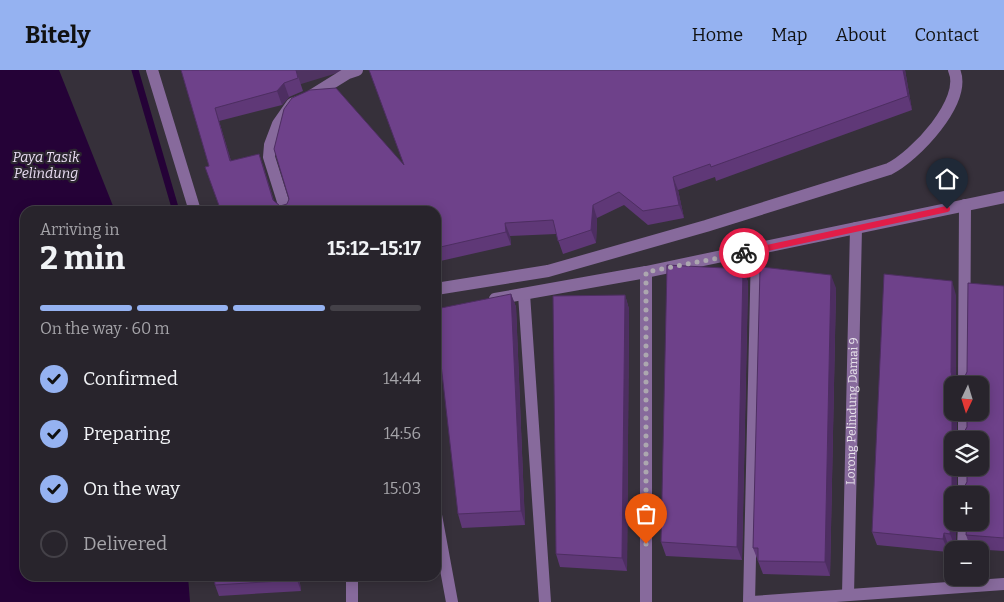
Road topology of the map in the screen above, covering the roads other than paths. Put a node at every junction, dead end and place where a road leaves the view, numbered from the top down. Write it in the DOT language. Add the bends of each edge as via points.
graph roads {
  1 [pos="152,70"];
  2 [pos="357,70"];
  3 [pos="954,70"];
  4 [pos="1004,197"];
  5 [pos="965,205"];
  6 [pos="193,206"];
  7 [pos="284,206"];
  8 [pos="856,228"];
  9 [pos="757,250"];
  10 [pos="646,272"];
  11 [pos="441,288"];
  12 [pos="524,294"];
  13 [pos="485,301"];
  14 [pos="964,376"];
  15 [pos="441,542"];
  16 [pos="352,581"];
  17 [pos="989,583"];
  18 [pos="944,584"];
  19 [pos="1004,584"];
  20 [pos="848,595"];
  21 [pos="352,602"];
  22 [pos="452,602"];
  23 [pos="545,602"];
  24 [pos="646,602"];
  25 [pos="751,602"];
  1 -- 6 [label="street"];
  2 -- 7 [label="street" via="292,104 278,124 269,157"];
  3 -- 11 [label="street" via="956,87 953,100 924,143 898,164 706,226 548,271"];
  4 -- 5 [label="street"];
  5 -- 8 [label="street"];
  5 -- 14 [label="street"];
  8 -- 9 [label="street"];
  8 -- 20 [label="street, Lorong Pelindung Damai 9"];
  9 -- 10 [label="street"];
  9 -- 25 [label="street"];
  10 -- 12 [label="street"];
  10 -- 24 [label="street"];
  12 -- 13 [label="street"];
  12 -- 23 [label="street"];
  15 -- 22 [label="street"];
  16 -- 21 [label="street"];
  17 -- 19 [label="street"];
  18 -- 20 [label="street"];
  20 -- 25 [label="street"];
}
